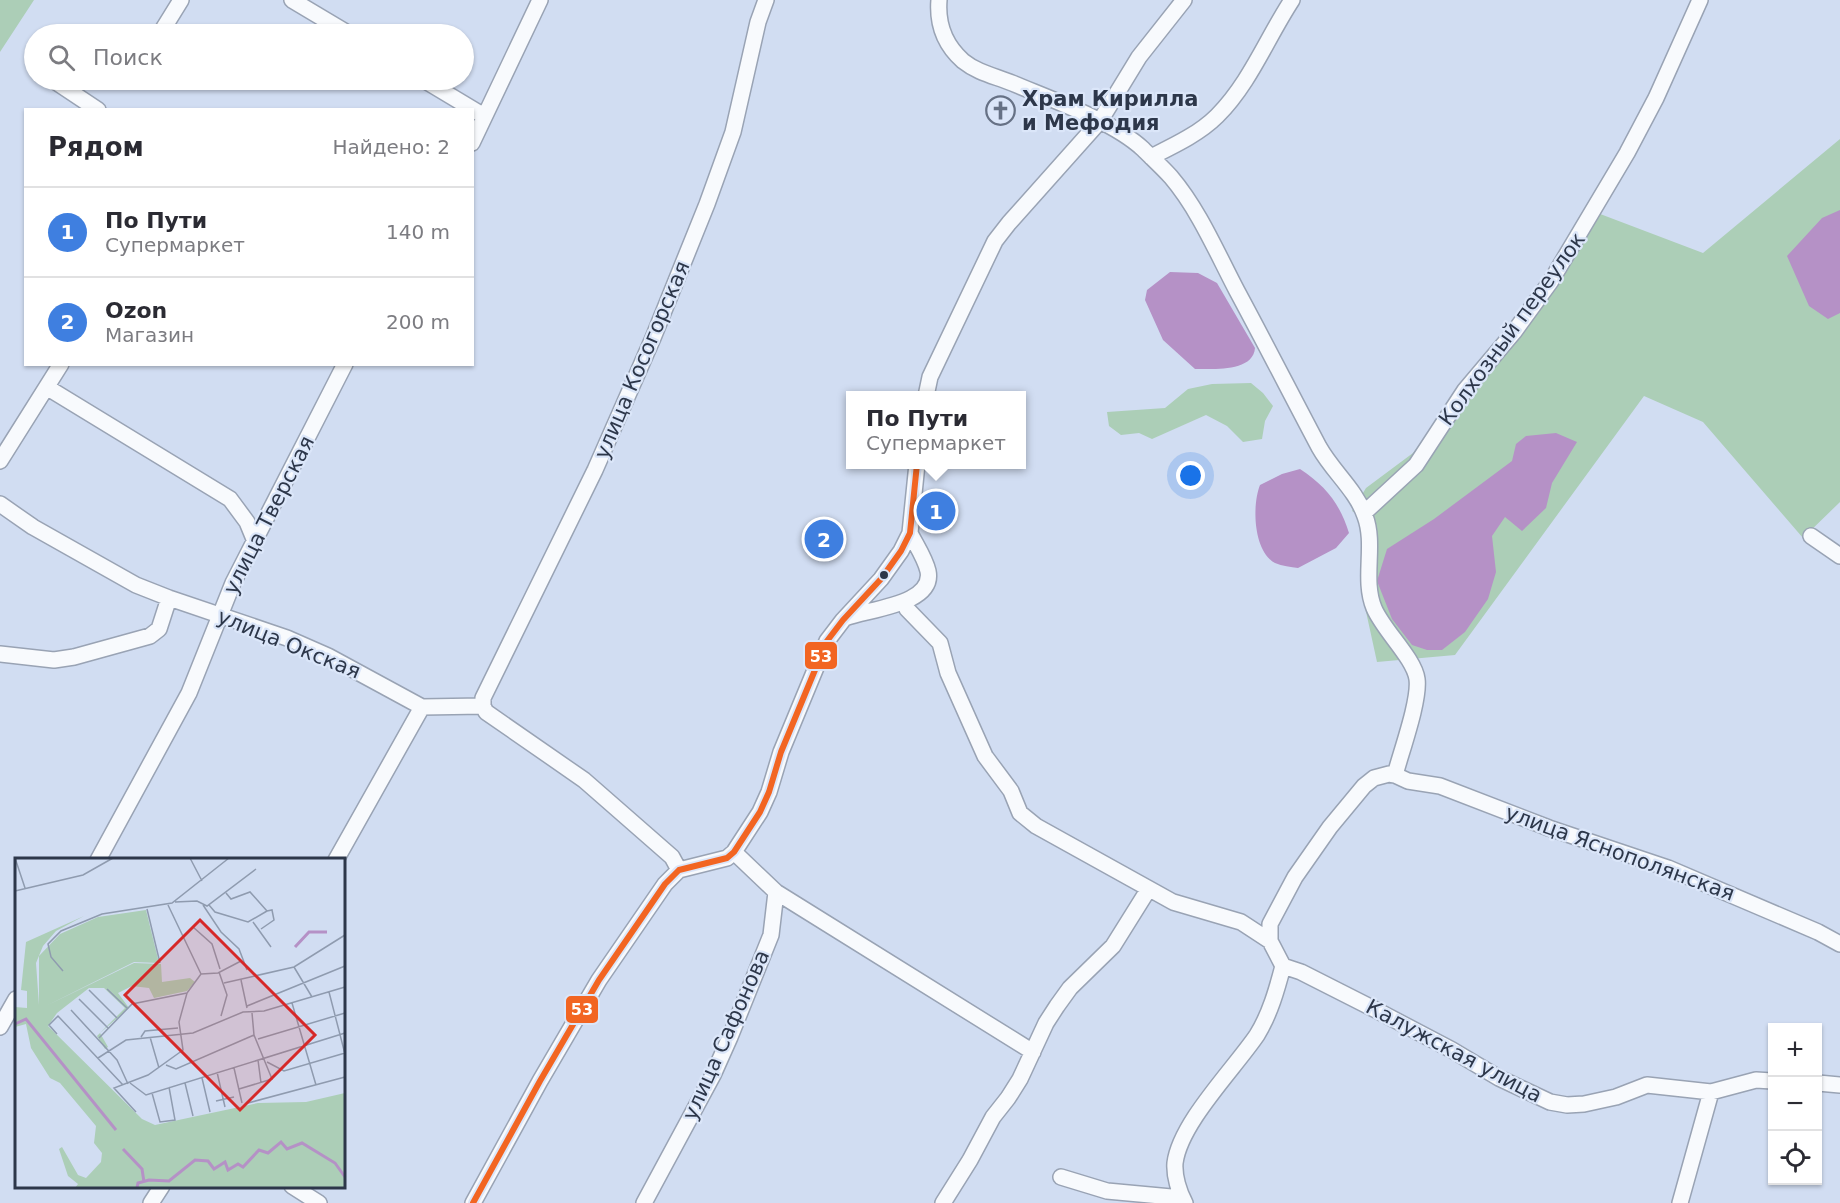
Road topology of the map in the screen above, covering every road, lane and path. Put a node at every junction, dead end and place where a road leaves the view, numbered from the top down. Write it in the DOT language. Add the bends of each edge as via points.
graph roads {
  1 [pos="181,0"];
  2 [pos="292,0"];
  3 [pos="540,0"];
  4 [pos="766,0"];
  5 [pos="939,0"];
  6 [pos="1184,0"];
  7 [pos="1292,0"];
  8 [pos="1700,0"];
  9 [pos="166,24"];
  10 [pos="332,24"];
  11 [pos="68,90"];
  12 [pos="441,90"];
  13 [pos="95,108"];
  14 [pos="471,108"];
  15 [pos="474,110"];
  16 [pos="484,116"];
  17 [pos="1100,122"];
  18 [pos="474,138"];
  19 [pos="1151,157"];
  20 [pos="60,366"];
  21 [pos="344,366"];
  22 [pos="48,388"];
  23 [pos="927,391"];
  24 [pos="0,462"];
  25 [pos="917,469"];
  26 [pos="0,504"];
  27 [pos="1364,513"];
  28 [pos="910,533"];
  29 [pos="1811,536"];
  30 [pos="254,539"];
  31 [pos="1840,556"];
  32 [pos="169,598"];
  33 [pos="905,606"];
  34 [pos="220,615"];
  35 [pos="843,620"];
  36 [pos="0,654"];
  37 [pos="483,706"];
  38 [pos="422,707"];
  39 [pos="1395,775"];
  40 [pos="734,852"];
  41 [pos="99,858"];
  42 [pos="337,858"];
  43 [pos="679,870"];
  44 [pos="1148,890"];
  45 [pos="776,892"];
  46 [pos="1270,941"];
  47 [pos="1840,944"];
  48 [pos="1283,966"];
  49 [pos="15,1001"];
  50 [pos="5,1024"];
  51 [pos="1033,1052"];
  52 [pos="1768,1081"];
  53 [pos="1822,1083"];
  54 [pos="1840,1084"];
  55 [pos="1711,1092"];
  56 [pos="1061,1177"];
  57 [pos="161,1188"];
  58 [pos="294,1188"];
  59 [pos="1184,1200"];
  60 [pos="152,1203"];
  61 [pos="319,1203"];
  62 [pos="474,1203"];
  63 [pos="644,1203"];
  64 [pos="943,1203"];
  65 [pos="1680,1203"];
  1 -- 9 [label="street"];
  2 -- 10 [label="street"];
  3 -- 16 [label="street"];
  4 -- 37 [label="street, улица Косогорская" via="734,132 708,204 595,470 483,698"];
  5 -- 17 [label="street" via="939,23 956,54 980,72"];
  6 -- 17 [label="street" via="1139,57"];
  7 -- 19 [label="street" via="1256,62 1218,115 1187,138"];
  8 -- 27 [label="street, Колхозный переулок" via="1628,153 1551,281 1465,390 1416,465"];
  11 -- 13 [label="street"];
  12 -- 14 [label="street"];
  15 -- 16 [label="street"];
  16 -- 18 [label="street"];
  17 -- 19 [label="street" via="1128,137"];
  17 -- 23 [label="street" via="995,241 930,377"];
  19 -- 27 [label="street" via="1171,177 1197,215 1321,451"];
  20 -- 22 [label="street"];
  21 -- 30 [label="street, улица Тверская"];
  22 -- 24 [label="street"];
  22 -- 30 [label="street" via="230,499 248,522"];
  25 -- 28 [label="street"];
  26 -- 32 [label="street, улица Окская" via="136,585"];
  27 -- 39 [label="street" via="1370,528 1371,602 1414,669 1417,681"];
  28 -- 33 [label="street" via="934,577"];
  28 -- 35 [label="street" via="881,579"];
  29 -- 31 [label="street"];
  30 -- 34 [label="street, улица Тверская"];
  32 -- 34 [label="street, улица Окская"];
  32 -- 36 [label="street" via="159,629 150,636 64,659"];
  33 -- 35 [label="street"];
  33 -- 44 [label="street" via="940,643 974,735 1023,816"];
  34 -- 38 [label="street, улица Окская" via="328,656"];
  34 -- 41 [label="street, улица Тверская" via="189,693"];
  35 -- 40 [label="street" via="821,653 763,807"];
  37 -- 38 [label="street, улица Окская"];
  37 -- 43 [label="street" via="486,712 584,780 672,857"];
  38 -- 42 [label="street"];
  39 -- 46 [label="street" via="1382,775 1368,783 1330,827 1271,920"];
  39 -- 47 [label="street, улица Яснополянская" via="1440,786 1548,828 1668,867"];
  40 -- 43 [label="street" via="727,858"];
  40 -- 45 [label="street"];
  43 -- 62 [label="street" via="638,921 599,980"];
  44 -- 46 [label="street" via="1173,902 1241,922"];
  44 -- 51 [label="street" via="1113,946 1057,1006"];
  45 -- 51 [label="street"];
  45 -- 63 [label="street, улица Сафонова" via="771,935 730,1036 713,1076"];
  46 -- 48 [label="street"];
  48 -- 55 [label="street, Калужская улица" via="1366,1004 1550,1102 1584,1104 1647,1085"];
  48 -- 59 [label="street" via="1274,999 1257,1034 1200,1110 1179,1148 1175,1169"];
  49 -- 50 [label="street"];
  51 -- 64 [label="street"];
  52 -- 55 [label="street, Калужская улица" via="1756,1080"];
  53 -- 54 [label="street"];
  55 -- 65 [label="street"];
  56 -- 59 [label="street" via="1107,1191"];
  57 -- 60 [label="street"];
  58 -- 61 [label="street"];
}
